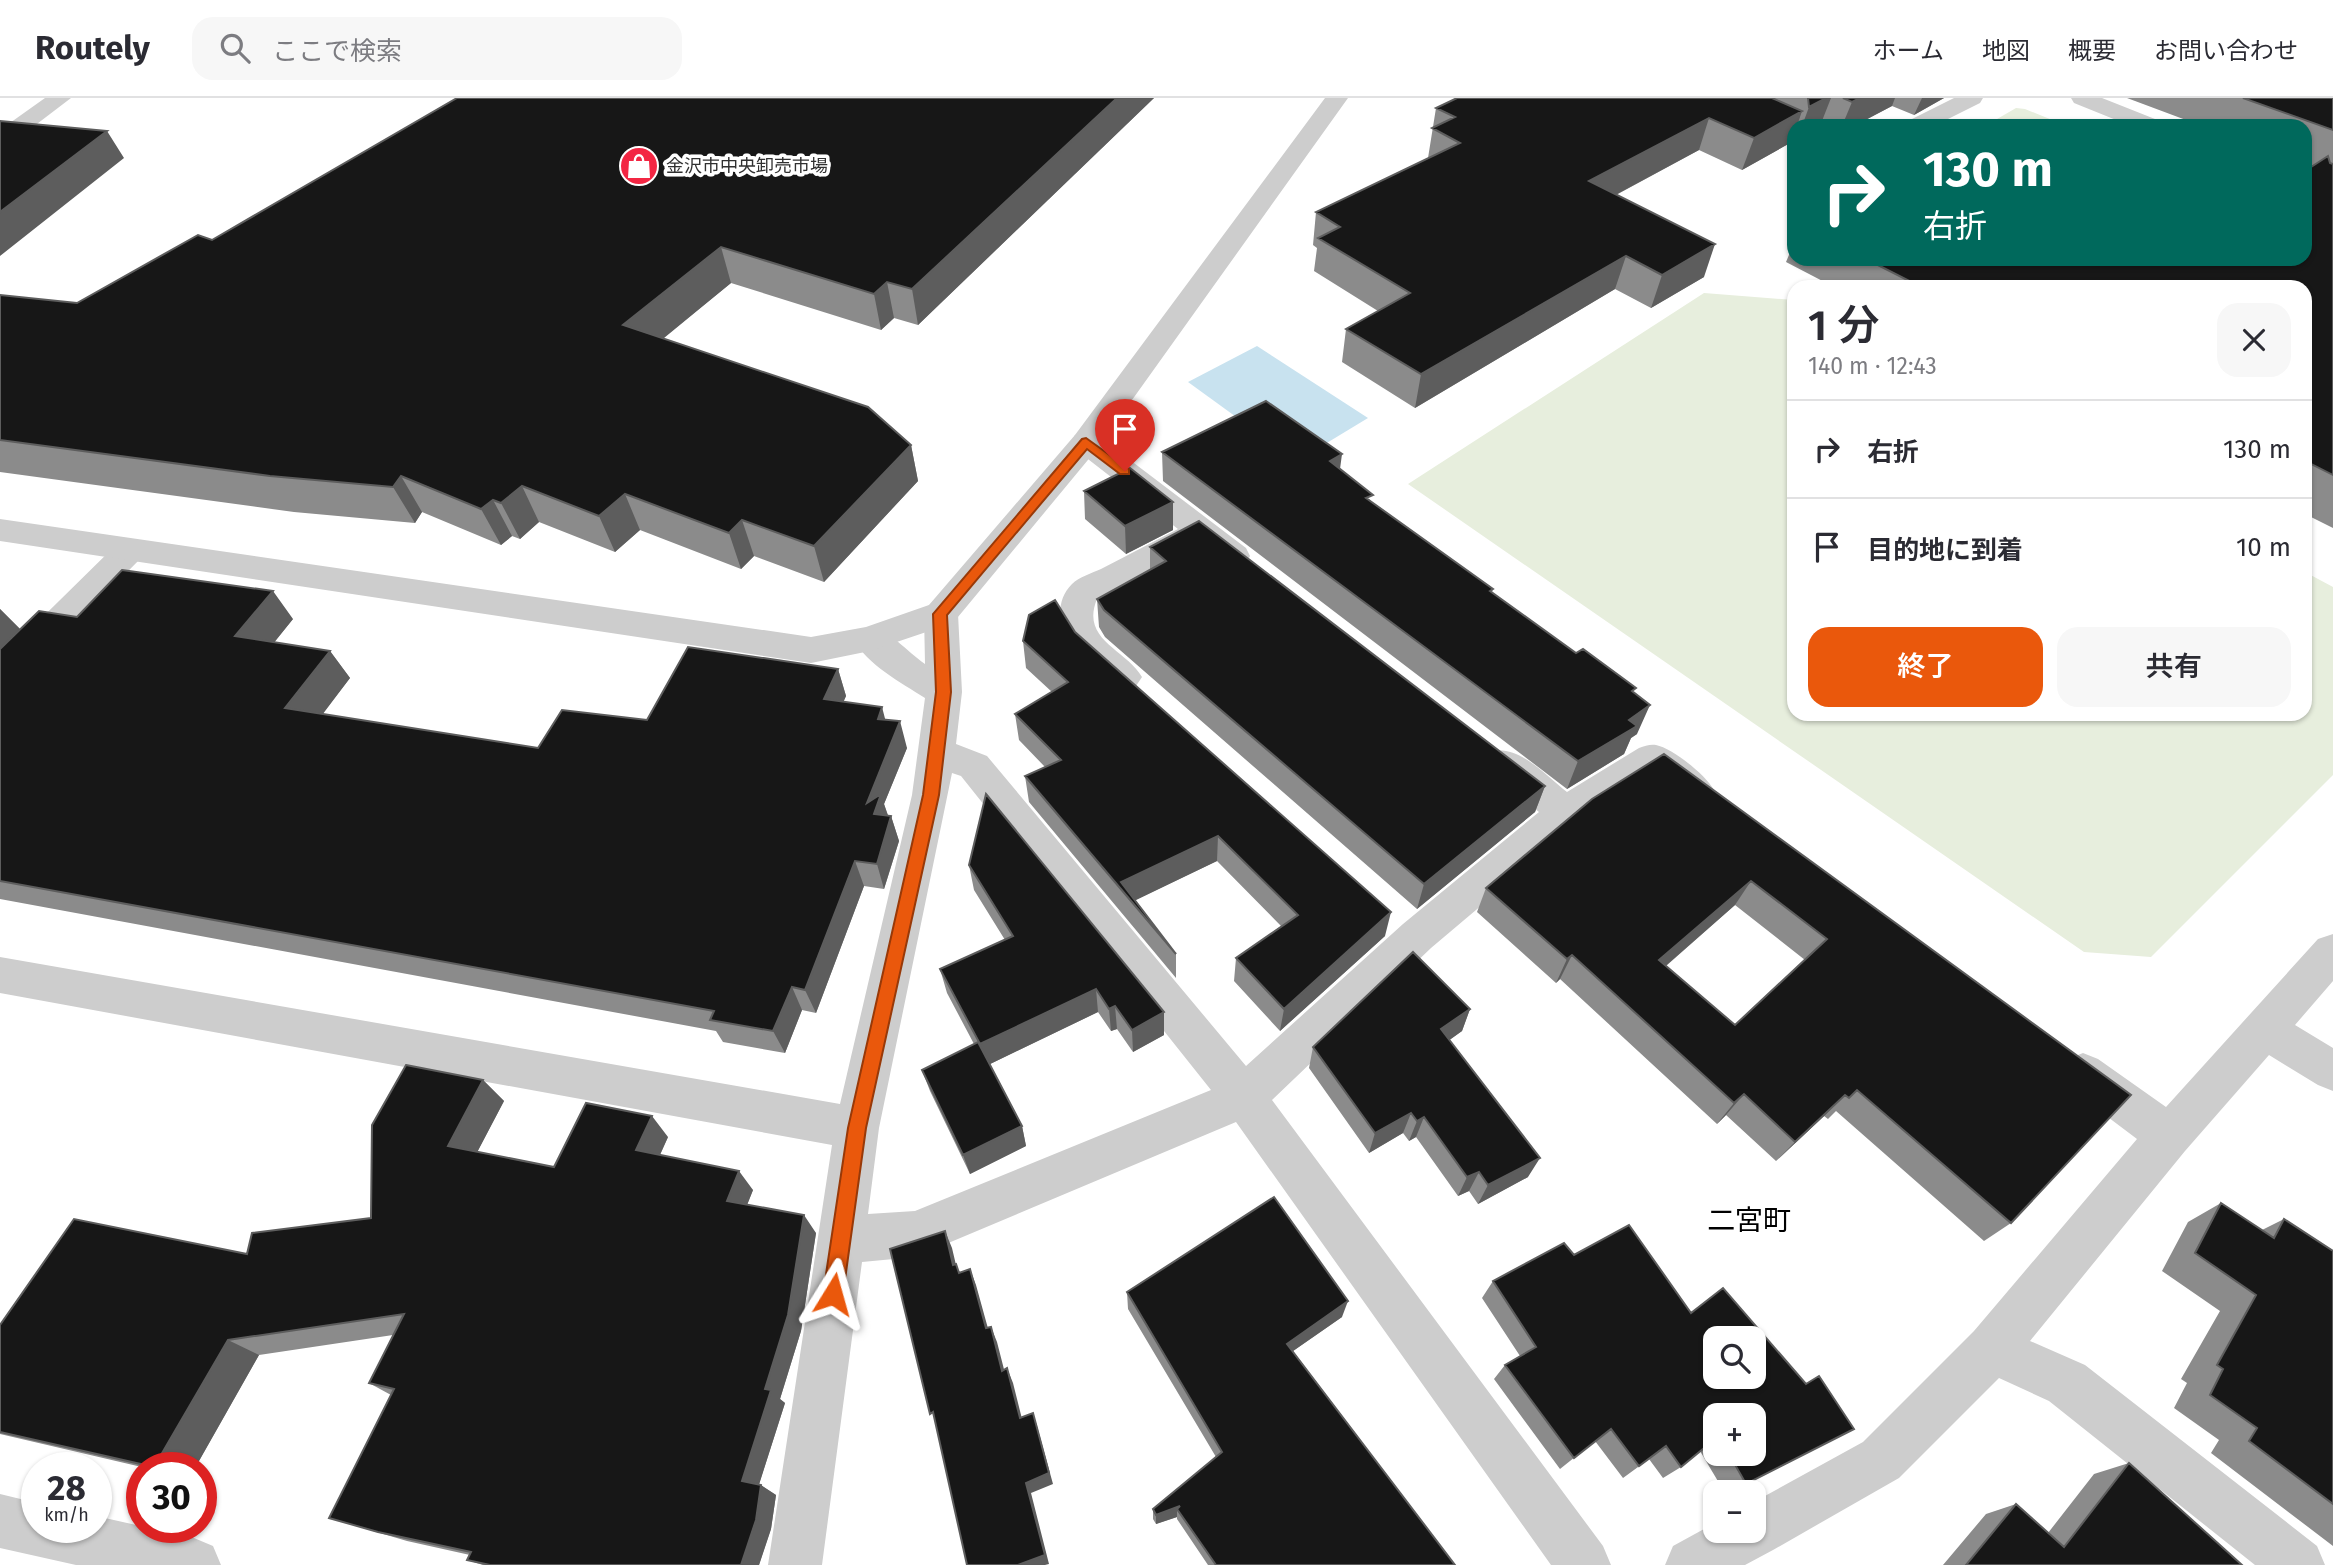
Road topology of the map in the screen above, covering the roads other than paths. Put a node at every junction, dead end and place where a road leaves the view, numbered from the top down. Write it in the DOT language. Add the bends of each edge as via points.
graph roads {
  1 [pos="61,98"];
  2 [pos="1337,98"];
  3 [pos="1972,98"];
  4 [pos="2082,98"];
  5 [pos="1930,119"];
  6 [pos="2134,119"];
  7 [pos="0,141"];
  8 [pos="1086,442"];
  9 [pos="0,530"];
  10 [pos="1202,531"];
  11 [pos="130,550"];
  12 [pos="1257,574"];
  13 [pos="940,614"];
  14 [pos="870,639"];
  15 [pos="0,680"];
  16 [pos="944,692"];
  17 [pos="1152,702"];
  18 [pos="1478,744"];
  19 [pos="935,751"];
  20 [pos="1719,808"];
  21 [pos="1566,812"];
  22 [pos="2333,952"];
  23 [pos="0,975"];
  24 [pos="2266,1030"];
  25 [pos="2057,1054"];
  26 [pos="2333,1071"];
  27 [pos="1244,1097"];
  28 [pos="857,1128"];
  29 [pos="2169,1136"];
  30 [pos="841,1240"];
  31 [pos="1992,1349"];
  32 [pos="0,1521"];
  33 [pos="1766,1524"];
  34 [pos="1731,1543"];
  35 [pos="194,1565"];
  36 [pos="795,1565"];
  37 [pos="1584,1565"];
  38 [pos="1692,1565"];
  39 [pos="2298,1565"];
  1 -- 7 [label="street"];
  2 -- 8 [label="street"];
  3 -- 5 [label="street"];
  4 -- 6 [label="street"];
  8 -- 10 [label="street"];
  8 -- 13 [label="street"];
  9 -- 11 [label="street"];
  10 -- 12 [label="street"];
  10 -- 17 [label="street" via="1084,592 1075,608 1075,628 1091,648"];
  11 -- 14 [label="street" via="811,650"];
  11 -- 15 [label="street"];
  13 -- 14 [label="street"];
  13 -- 16 [label="street"];
  14 -- 16 [label="street"];
  16 -- 19 [label="street"];
  18 -- 21 [label="street"];
  19 -- 27 [label="street" via="974,766"];
  19 -- 28 [label="street" via="931,795"];
  20 -- 21 [label="street" via="1652,758"];
  21 -- 27 [label="street" via="1407,927"];
  22 -- 24 [label="street"];
  23 -- 28 [label="street"];
  24 -- 26 [label="street"];
  24 -- 29 [label="street"];
  25 -- 29 [label="street"];
  27 -- 30 [label="street" via="915,1234"];
  27 -- 37 [label="street"];
  28 -- 30 [label="street"];
  29 -- 31 [label="street"];
  30 -- 36 [label="street"];
  31 -- 33 [label="street" via="1881,1460"];
  31 -- 39 [label="street" via="2067,1383"];
  32 -- 35 [label="street"];
  34 -- 38 [label="street"];
}
